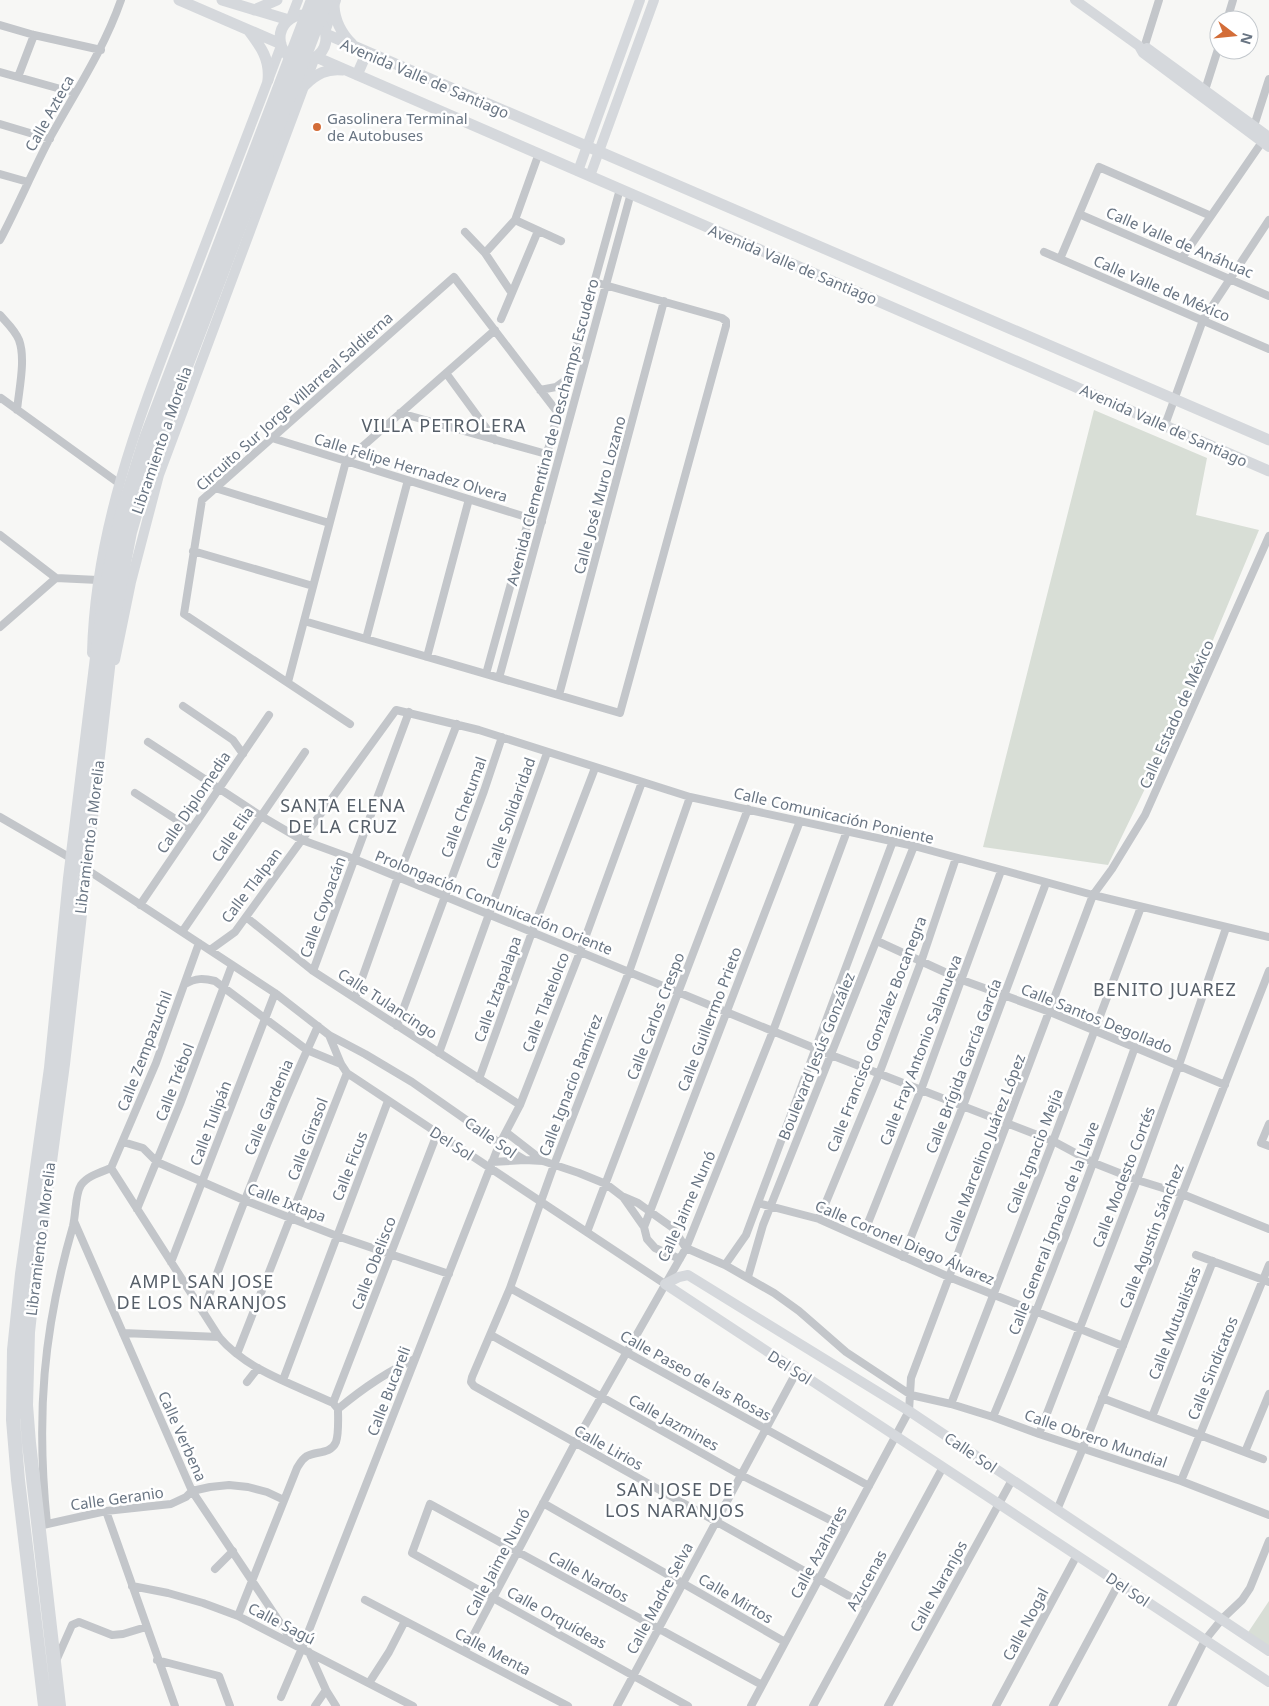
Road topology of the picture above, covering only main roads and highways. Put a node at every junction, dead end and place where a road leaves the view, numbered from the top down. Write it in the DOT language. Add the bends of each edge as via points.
graph roads {
  1 [pos="179,0"];
  2 [pos="222,0"];
  3 [pos="278,0"];
  4 [pos="320,3"];
  5 [pos="254,10"];
  6 [pos="290,19"];
  7 [pos="248,29"];
  8 [pos="325,33"];
  9 [pos="281,45"];
  10 [pos="363,51"];
  11 [pos="316,57"];
  12 [pos="353,73"];
  13 [pos="268,80"];
  14 [pos="295,80"];
  15 [pos="1269,440"];
  16 [pos="1269,471"];
  17 [pos="45,1706"];
  18 [pos="59,1706"];
  1 -- 7 [label="main road"];
  2 -- 5 [label="main road"];
  3 -- 5 [label="main road"];
  4 -- 10 [label="main road" via="334,15 352,44"];
  4 -- 14 [label="highway, Libramiento a Morelia"];
  5 -- 6 [label="main road"];
  6 -- 8 [label="main road" via="312,16 319,21"];
  6 -- 9 [label="main road" via="280,32"];
  7 -- 9 [label="main road"];
  7 -- 13 [label="main road" via="266,57"];
  8 -- 10 [label="main road, Avenida Valle de Santiago"];
  8 -- 11 [label="main road" via="324,47"];
  9 -- 11 [label="main road" via="293,59 302,61"];
  10 -- 12 [label="main road"];
  10 -- 15 [label="main road, Avenida Valle de Santiago"];
  11 -- 12 [label="main road, Avenida Valle de Santiago"];
  12 -- 14 [label="main road" via="325,71"];
  12 -- 16 [label="main road, Avenida Valle de Santiago"];
  14 -- 17 [label="highway, Libramiento a Morelia" via="157,409 120,518 106,592 50,1068 17,1314 13,1387 18,1480"];
  14 -- 18 [label="highway, Libramiento a Morelia" via="165,421 138,503 114,616 63,1064 28,1332 26,1405 42,1525"];
}
